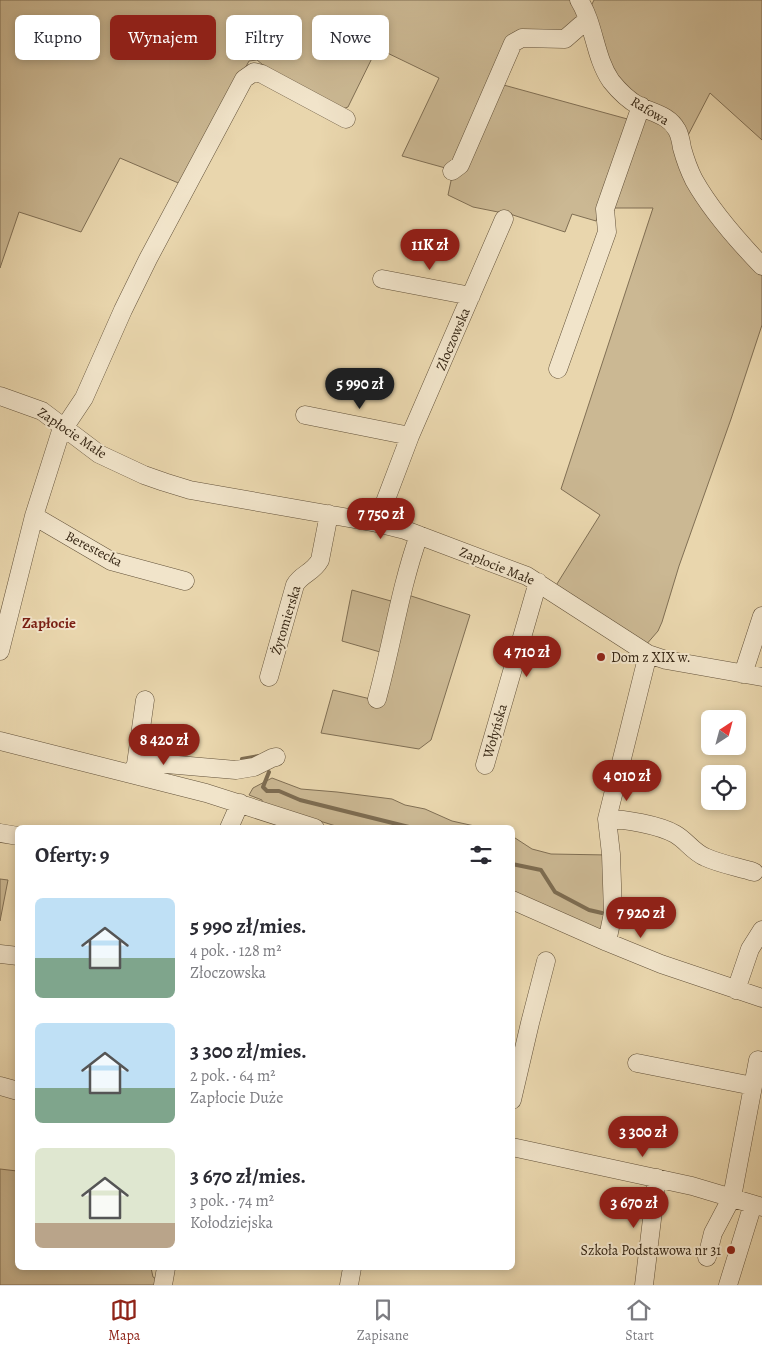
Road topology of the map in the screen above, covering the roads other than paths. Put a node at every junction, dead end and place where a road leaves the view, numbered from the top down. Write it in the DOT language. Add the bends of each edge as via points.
graph roads {
  1 [pos="579,0"];
  2 [pos="590,24"];
  3 [pos="641,106"];
  4 [pos="346,120"];
  5 [pos="452,172"];
  6 [pos="504,219"];
  7 [pos="762,266"];
  8 [pos="382,279"];
  9 [pos="471,296"];
  10 [pos="558,368"];
  11 [pos="0,396"];
  12 [pos="305,415"];
  13 [pos="64,428"];
  14 [pos="410,436"];
  15 [pos="329,514"];
  16 [pos="34,516"];
  17 [pos="377,522"];
  18 [pos="419,535"];
  19 [pos="186,581"];
  20 [pos="538,582"];
  21 [pos="762,616"];
  22 [pos="0,651"];
  23 [pos="648,654"];
  24 [pos="743,674"];
  25 [pos="269,677"];
  26 [pos="762,677"];
  27 [pos="377,699"];
  28 [pos="145,700"];
  29 [pos="0,741"];
  30 [pos="276,757"];
  31 [pos="485,765"];
  32 [pos="133,769"];
  33 [pos="240,803"];
  34 [pos="607,819"];
  35 [pos="231,825"];
  36 [pos="306,825"];
  37 [pos="0,833"];
  38 [pos="15,836"];
  39 [pos="754,872"];
  40 [pos="515,901"];
  41 [pos="762,930"];
  42 [pos="607,942"];
  43 [pos="0,954"];
  44 [pos="15,956"];
  45 [pos="546,961"];
  46 [pos="736,990"];
  47 [pos="762,998"];
  48 [pos="758,1060"];
  49 [pos="637,1063"];
  50 [pos="0,1086"];
  51 [pos="753,1086"];
  52 [pos="515,1087"];
  53 [pos="15,1090"];
  54 [pos="515,1148"];
  55 [pos="657,1178"];
  56 [pos="732,1198"];
  57 [pos="757,1205"];
  58 [pos="708,1256"];
  59 [pos="166,1270"];
  60 [pos="352,1270"];
  61 [pos="163,1285"];
  62 [pos="349,1285"];
  63 [pos="644,1285"];
  64 [pos="728,1285"];
  1 -- 2 [label="street, Rafowa"];
  2 -- 3 [label="street, Rafowa" via="604,68 628,99"];
  2 -- 5 [label="street" via="581,26 565,39 522,38 513,44 460,165"];
  3 -- 7 [label="street, Rafowa" via="666,118 678,131 689,168 705,198 732,235"];
  3 -- 10 [label="street" via="605,209 608,232"];
  4 -- 13 [label="street" via="262,74 254,72 244,79 144,268 84,398"];
  6 -- 9 [label="street, Złoczowska"];
  8 -- 9 [label="street, Złoczowska"];
  9 -- 14 [label="street, Złoczowska"];
  11 -- 13 [label="street, Zapłocie Małe" via="42,411"];
  12 -- 14 [label="street"];
  13 -- 15 [label="street, Zapłocie Małe" via="99,454 164,482 190,490"];
  13 -- 16 [label="street"];
  14 -- 17 [label="street, Złoczowska"];
  15 -- 17 [label="street, Zapłocie Małe"];
  15 -- 25 [label="street, Żytomierska" via="320,560 295,585"];
  16 -- 19 [label="street, Berestecka" via="111,561"];
  16 -- 22 [label="street"];
  17 -- 18 [label="street, Zapłocie Małe"];
  18 -- 20 [label="street, Zapłocie Małe"];
  18 -- 27 [label="street"];
  20 -- 23 [label="street, Zapłocie Małe"];
  20 -- 31 [label="street, Wołyńska"];
  21 -- 24 [label="street"];
  23 -- 24 [label="street, Zapłocie Małe"];
  23 -- 34 [label="street"];
  24 -- 26 [label="street, Zapłocie Małe"];
  28 -- 32 [label="street"];
  29 -- 32 [label="street"];
  30 -- 32 [label="street" via="254,767 236,770 166,764"];
  32 -- 33 [label="street"];
  33 -- 35 [label="street"];
  33 -- 36 [label="street"];
  34 -- 39 [label="street" via="622,819 667,831 707,858"];
  34 -- 42 [label="street" via="613,913"];
  37 -- 38 [label="street"];
  40 -- 42 [label="street"];
  41 -- 46 [label="street" via="750,949"];
  42 -- 46 [label="street"];
  43 -- 44 [label="street"];
  45 -- 52 [label="street"];
  46 -- 47 [label="street"];
  48 -- 51 [label="street"];
  49 -- 51 [label="street"];
  50 -- 53 [label="street"];
  51 -- 56 [label="street"];
  54 -- 55 [label="street"];
  55 -- 56 [label="street"];
  55 -- 63 [label="street"];
  56 -- 57 [label="street"];
  56 -- 58 [label="street" via="714,1233"];
  57 -- 64 [label="street"];
  59 -- 61 [label="street"];
  60 -- 62 [label="street"];
}
